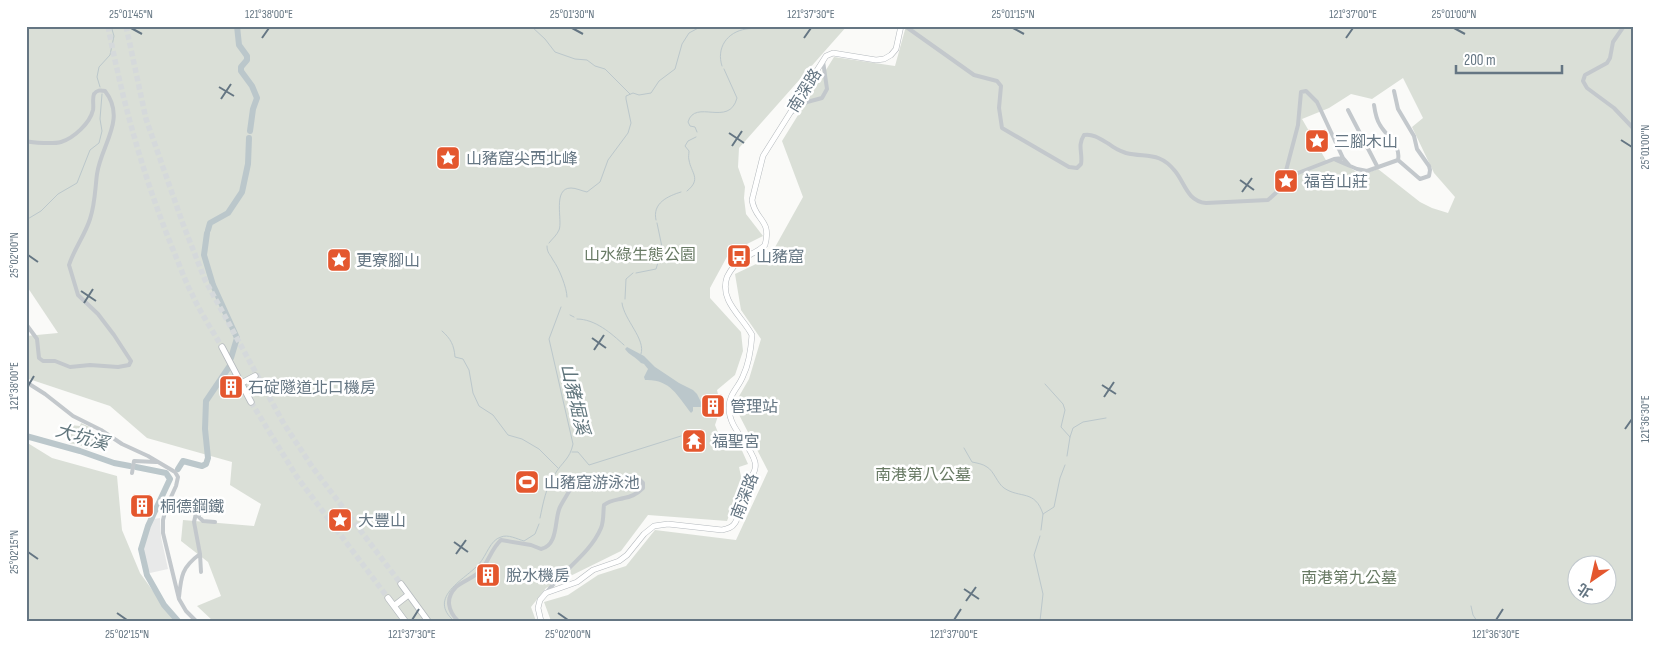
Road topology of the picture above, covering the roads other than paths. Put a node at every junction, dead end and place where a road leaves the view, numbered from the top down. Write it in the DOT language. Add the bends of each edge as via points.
graph roads {
  1 [pos="903,26"];
  2 [pos="1624,26"];
  3 [pos="823,60"];
  4 [pos="1394,91"];
  5 [pos="1374,105"];
  6 [pos="1348,110"];
  7 [pos="789,114"];
  8 [pos="1633,128"];
  9 [pos="26,141"];
  10 [pos="1343,158"];
  11 [pos="1334,159"];
  12 [pos="1398,160"];
  13 [pos="1349,165"];
  14 [pos="1377,166"];
  15 [pos="1282,186"];
  16 [pos="26,324"];
  17 [pos="222,347"];
  18 [pos="255,376"];
  19 [pos="26,382"];
  20 [pos="240,384"];
  21 [pos="251,402"];
  22 [pos="158,462"];
  23 [pos="132,473"];
  24 [pos="215,522"];
  25 [pos="200,554"];
  26 [pos="201,572"];
  27 [pos="401,584"];
  28 [pos="546,593"];
  29 [pos="408,595"];
  30 [pos="388,598"];
  31 [pos="179,599"];
  32 [pos="394,606"];
  33 [pos="196,621"];
  34 [pos="406,621"];
  35 [pos="428,621"];
  36 [pos="458,621"];
  37 [pos="541,621"];
  1 -- 3 [label="main road, 南深路" via="896,49 888,58 876,60 833,53"];
  1 -- 15 [label="street" via="974,74 997,80 1001,86 999,116 1002,128 1069,167 1077,168 1081,164 1079,145 1082,137 1088,134 1123,152 1160,158 1176,172 1189,194 1203,203 1268,200"];
  2 -- 8 [label="street" via="1612,42 1607,63 1585,75 1583,81"];
  3 -- 7 [label="main road, 南深路"];
  3 -- 7 [label="street" via="827,89 822,98 807,102"];
  4 -- 12 [label="street" via="1398,109 1414,136 1416,150 1429,166 1429,176 1420,179"];
  5 -- 12 [label="street" via="1380,125 1399,153"];
  6 -- 14 [label="street"];
  7 -- 28 [label="main road, 南深路" via="763,156 754,191 753,206 767,228 765,245 742,259 728,274 725,284 728,302 752,335 746,371 730,399 729,408 732,420 756,463 735,523 722,530 668,524 654,526 619,561"];
  9 -- 16 [label="street" via="61,142 79,131 89,119 96,92 104,90 109,96 114,121 112,132 97,173 90,220 69,264 78,295 98,314 131,361 118,367 90,365 70,368 56,361 43,361 39,358 36,339"];
  10 -- 11 [label="street"];
  10 -- 13 [label="street"];
  10 -- 15 [label="street" via="1317,102 1306,91 1301,92 1298,125"];
  11 -- 13 [label="street"];
  11 -- 15 [label="street" via="1298,173"];
  12 -- 14 [label="street"];
  13 -- 14 [label="street" via="1367,171"];
  17 -- 20 [label="highway"];
  18 -- 20 [label="highway"];
  19 -- 22 [label="street" via="73,416"];
  20 -- 21 [label="highway"];
  22 -- 23 [label="street" via="134,461"];
  22 -- 31 [label="street" via="178,477 166,508 163,527"];
  24 -- 25 [label="street" via="203,521 196,509 194,522"];
  25 -- 26 [label="street"];
  25 -- 31 [label="street" via="182,574"];
  27 -- 29 [label="highway"];
  28 -- 36 [label="street" via="581,557 596,536 602,523 604,504 638,493 643,488 639,479 574,482 558,514 555,534 545,548 501,540 483,568 456,587 449,611"];
  28 -- 37 [label="main road" via="538,608"];
  29 -- 32 [label="highway"];
  29 -- 35 [label="highway"];
  30 -- 32 [label="highway"];
  31 -- 33 [label="street"];
  32 -- 34 [label="highway"];
}
